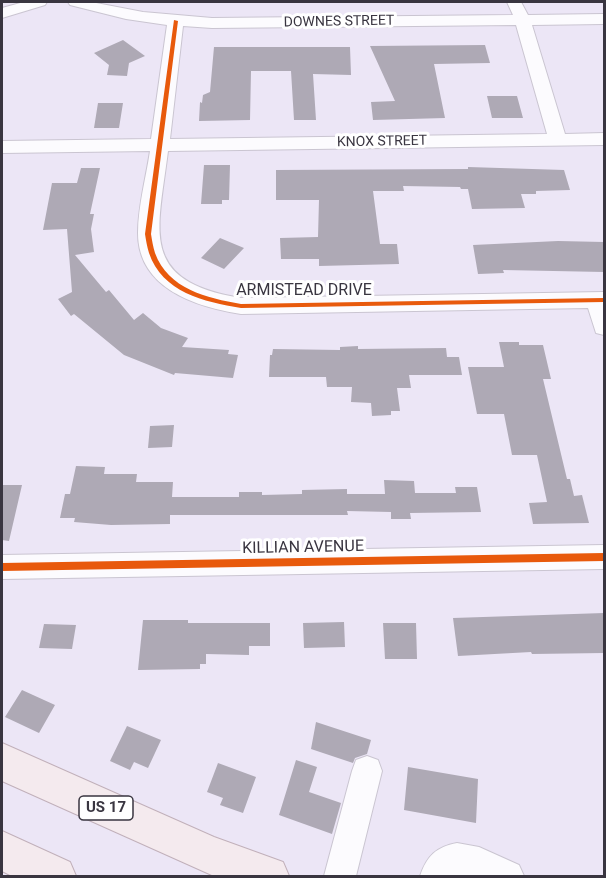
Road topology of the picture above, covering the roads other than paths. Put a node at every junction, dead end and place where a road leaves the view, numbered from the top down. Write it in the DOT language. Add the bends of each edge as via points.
graph roads {
  1 [pos="39,2"];
  2 [pos="76,2"];
  3 [pos="514,2"];
  4 [pos="2,13"];
  5 [pos="604,19"];
  6 [pos="523,20"];
  7 [pos="176,21"];
  8 [pos="604,139"];
  9 [pos="558,140"];
  10 [pos="160,145"];
  11 [pos="2,147"];
  12 [pos="601,300"];
  13 [pos="604,327"];
  14 [pos="604,556"];
  15 [pos="2,567"];
  16 [pos="2,762"];
  17 [pos="367,771"];
  18 [pos="2,851"];
  19 [pos="56,876"];
  20 [pos="269,876"];
  21 [pos="340,876"];
  22 [pos="436,876"];
  23 [pos="508,876"];
  1 -- 4 [label="street"];
  2 -- 7 [label="street, DOWNES STREET" via="122,14"];
  3 -- 6 [label="street"];
  5 -- 6 [label="street, DOWNES STREET"];
  6 -- 7 [label="street, DOWNES STREET"];
  6 -- 9 [label="street"];
  7 -- 10 [label="street, ARMISTEAD DRIVE"];
  8 -- 9 [label="street, KNOX STREET"];
  9 -- 10 [label="street, KNOX STREET"];
  10 -- 11 [label="street"];
  10 -- 12 [label="street, ARMISTEAD DRIVE" via="148,234 150,249 168,279 198,297 241,306"];
  12 -- 13 [label="street"];
  14 -- 15 [label="street, KILLIAN AVENUE"];
  16 -- 20 [label="main road, US 17" via="210,855"];
  17 -- 21 [label="street"];
  18 -- 19 [label="main road"];
  22 -- 23 [label="street" via="438,868 450,859 464,859"];
}
